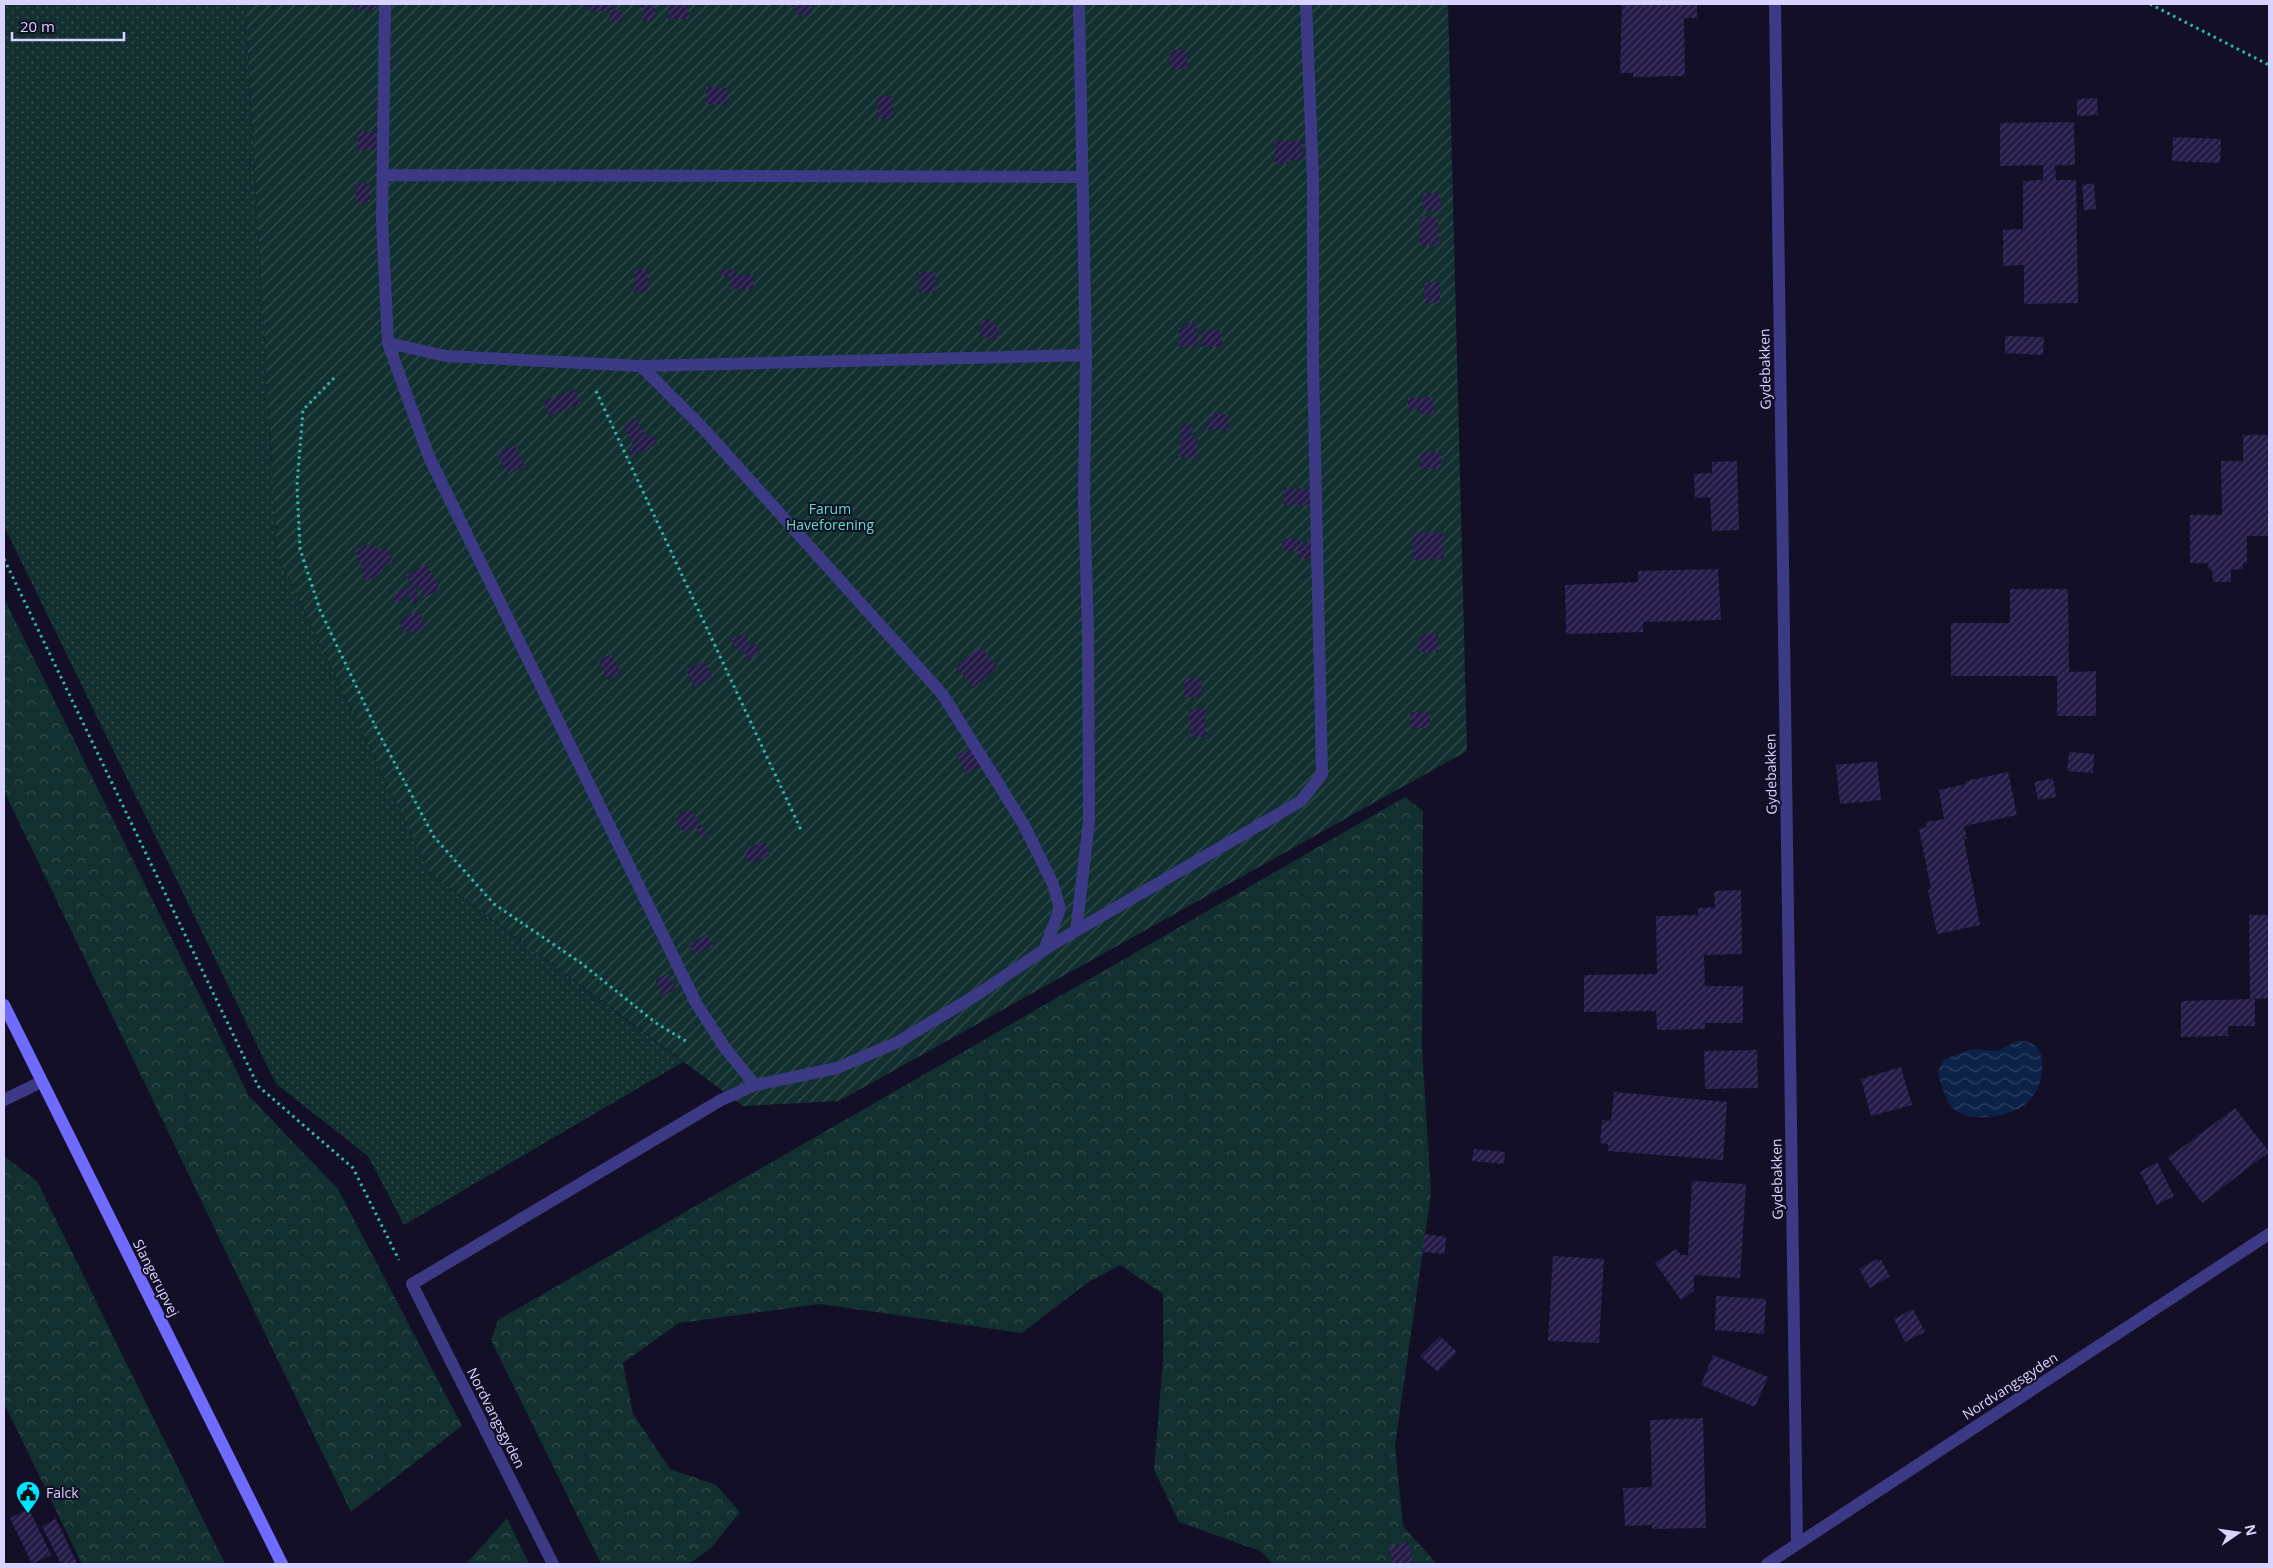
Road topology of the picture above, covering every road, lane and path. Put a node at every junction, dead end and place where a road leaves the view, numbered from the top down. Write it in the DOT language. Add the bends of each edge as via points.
graph roads {
  1 [pos="386,4"];
  2 [pos="1079,4"];
  3 [pos="1306,4"];
  4 [pos="1775,4"];
  5 [pos="2150,4"];
  6 [pos="2269,66"];
  7 [pos="382,175"];
  8 [pos="1082,177"];
  9 [pos="388,344"];
  10 [pos="1086,354"];
  11 [pos="583,363"];
  12 [pos="641,366"];
  13 [pos="334,378"];
  14 [pos="4,559"];
  15 [pos="802,832"];
  16 [pos="1076,930"];
  17 [pos="1044,950"];
  18 [pos="4,1005"];
  19 [pos="735,1060"];
  20 [pos="41,1082"];
  21 [pos="755,1085"];
  22 [pos="4,1100"];
  23 [pos="2269,1234"];
  24 [pos="412,1284"];
  25 [pos="1797,1544"];
  26 [pos="282,1564"];
  27 [pos="553,1564"];
  28 [pos="1767,1564"];
  1 -- 7 [label="street"];
  2 -- 8 [label="street"];
  3 -- 16 [label="street" via="1313,180 1313,363 1322,774 1301,801"];
  4 -- 25 [label="street, Gydebakken"];
  5 -- 6 [label="path"];
  7 -- 8 [label="street"];
  7 -- 9 [label="street"];
  8 -- 10 [label="street"];
  9 -- 11 [label="street" via="446,356"];
  9 -- 19 [label="street" via="429,458 696,1003"];
  10 -- 12 [label="street"];
  10 -- 16 [label="street" via="1084,498 1090,823"];
  11 -- 12 [label="street"];
  11 -- 15 [label="path"];
  12 -- 17 [label="street" via="702,427 943,695 1024,825 1053,884 1060,909"];
  13 -- 19 [label="path" via="303,410 297,485 300,548 320,610 377,730 434,836 494,904 581,963 656,1023 695,1047"];
  14 -- 24 [label="path" via="258,1086 353,1168"];
  16 -- 17 [label="street"];
  17 -- 21 [label="street" via="898,1042 837,1068"];
  18 -- 20 [label="main road, Slangerupvej"];
  19 -- 21 [label="street"];
  20 -- 22 [label="street"];
  20 -- 26 [label="main road, Slangerupvej"];
  21 -- 24 [label="street" via="721,1100"];
  23 -- 25 [label="street, Nordvangsgyden"];
  24 -- 27 [label="street, Nordvangsgyden"];
  25 -- 28 [label="street, Nordvangsgyden"];
}
